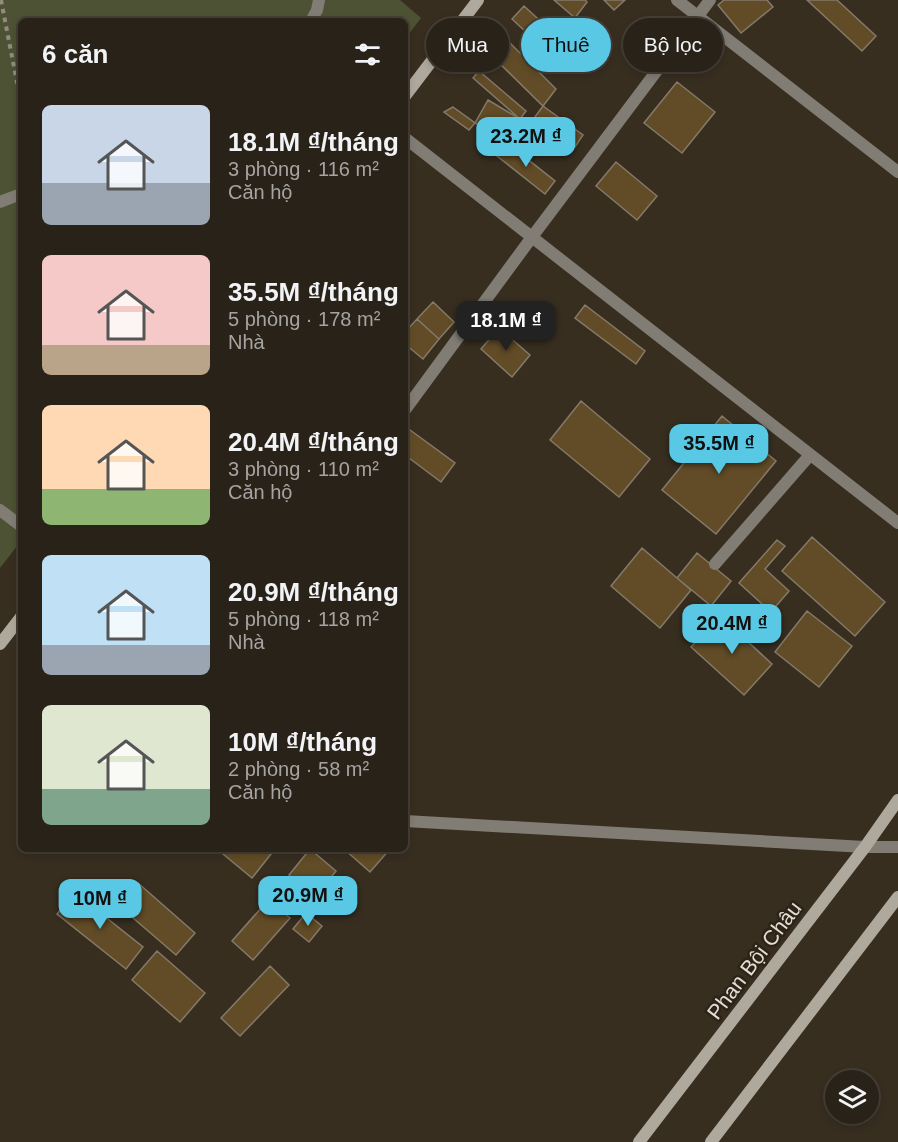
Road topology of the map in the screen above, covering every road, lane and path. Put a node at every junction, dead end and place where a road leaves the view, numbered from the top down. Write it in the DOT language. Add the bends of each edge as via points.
graph roads {
  1 [pos="1,0"];
  2 [pos="319,0"];
  3 [pos="478,0"];
  4 [pos="677,0"];
  5 [pos="710,0"];
  6 [pos="698,15"];
  7 [pos="313,18"];
  8 [pos="18,88"];
  9 [pos="408,92"];
  10 [pos="408,140"];
  11 [pos="898,172"];
  12 [pos="18,196"];
  13 [pos="0,202"];
  14 [pos="532,237"];
  15 [pos="408,406"];
  16 [pos="810,455"];
  17 [pos="0,510"];
  18 [pos="898,523"];
  19 [pos="18,524"];
  20 [pos="715,564"];
  21 [pos="18,621"];
  22 [pos="0,644"];
  23 [pos="898,800"];
  24 [pos="408,821"];
  25 [pos="865,847"];
  26 [pos="898,847"];
  27 [pos="898,897"];
  28 [pos="639,1142"];
  29 [pos="711,1142"];
  1 -- 8 [label="path"];
  2 -- 7 [label="street"];
  3 -- 9 [label="street"];
  4 -- 6 [label="street"];
  5 -- 6 [label="street"];
  6 -- 11 [label="street"];
  6 -- 14 [label="street"];
  10 -- 14 [label="street"];
  12 -- 13 [label="street"];
  14 -- 15 [label="street"];
  14 -- 16 [label="street"];
  16 -- 18 [label="street"];
  16 -- 20 [label="street"];
  17 -- 19 [label="street"];
  21 -- 22 [label="street"];
  23 -- 25 [label="street, Phan Bội Châu"];
  24 -- 25 [label="street"];
  25 -- 26 [label="street"];
  25 -- 28 [label="street, Phan Bội Châu"];
  27 -- 29 [label="street"];
}
